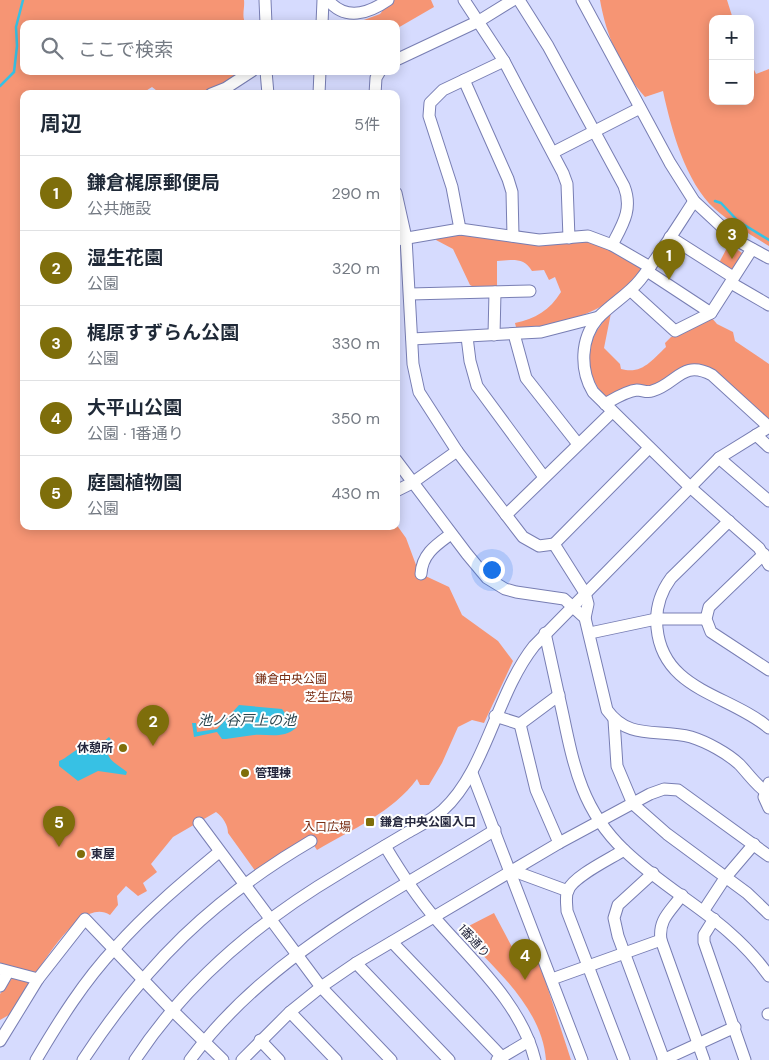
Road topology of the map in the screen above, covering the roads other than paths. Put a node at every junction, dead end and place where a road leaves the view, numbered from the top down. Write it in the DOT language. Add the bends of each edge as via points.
graph roads {
  1 [pos="265,0"];
  2 [pos="323,0"];
  3 [pos="328,0"];
  4 [pos="388,0"];
  5 [pos="464,0"];
  6 [pos="513,0"];
  7 [pos="519,0"];
  8 [pos="582,0"];
  9 [pos="266,20"];
  10 [pos="322,20"];
  11 [pos="478,21"];
  12 [pos="400,58"];
  13 [pos="504,61"];
  14 [pos="246,75"];
  15 [pos="266,75"];
  16 [pos="320,75"];
  17 [pos="378,75"];
  18 [pos="464,80"];
  19 [pos="221,90"];
  20 [pos="268,90"];
  21 [pos="319,90"];
  22 [pos="375,90"];
  23 [pos="640,108"];
  24 [pos="595,131"];
  25 [pos="554,152"];
  26 [pos="694,201"];
  27 [pos="460,229"];
  28 [pos="513,236"];
  29 [pos="670,237"];
  30 [pos="569,238"];
  31 [pos="401,239"];
  32 [pos="612,245"];
  33 [pos="752,249"];
  34 [pos="769,258"];
  35 [pos="648,269"];
  36 [pos="732,280"];
  37 [pos="530,290"];
  38 [pos="631,291"];
  39 [pos="495,292"];
  40 [pos="410,294"];
  41 [pos="769,305"];
  42 [pos="711,313"];
  43 [pos="599,317"];
  44 [pos="494,334"];
  45 [pos="514,334"];
  46 [pos="467,337"];
  47 [pos="412,339"];
  48 [pos="608,408"];
  49 [pos="769,427"];
  50 [pos="756,435"];
  51 [pos="578,444"];
  52 [pos="769,447"];
  53 [pos="649,448"];
  54 [pos="457,451"];
  55 [pos="719,458"];
  56 [pos="400,466"];
  57 [pos="544,477"];
  58 [pos="412,483"];
  59 [pos="690,487"];
  60 [pos="400,489"];
  61 [pos="769,501"];
  62 [pos="506,514"];
  63 [pos="729,521"];
  64 [pos="451,534"];
  65 [pos="554,544"];
  66 [pos="764,554"];
  67 [pos="769,565"];
  68 [pos="422,574"];
  69 [pos="585,593"];
  70 [pos="573,606"];
  71 [pos="585,618"];
  72 [pos="656,618"];
  73 [pos="706,619"];
  74 [pos="590,633"];
  75 [pos="545,634"];
  76 [pos="769,670"];
  77 [pos="559,695"];
  78 [pos="495,716"];
  79 [pos="614,720"];
  80 [pos="520,724"];
  81 [pos="769,728"];
  82 [pos="472,772"];
  83 [pos="768,789"];
  84 [pos="632,804"];
  85 [pos="769,808"];
  86 [pos="599,821"];
  87 [pos="199,823"];
  88 [pos="495,830"];
  89 [pos="311,841"];
  90 [pos="559,843"];
  91 [pos="754,844"];
  92 [pos="384,846"];
  93 [pos="624,850"];
  94 [pos="219,852"];
  95 [pos="769,856"];
  96 [pos="511,870"];
  97 [pos="653,873"];
  98 [pos="725,878"];
  99 [pos="243,884"];
  100 [pos="408,884"];
  101 [pos="568,891"];
  102 [pos="682,895"];
  103 [pos="704,910"];
  104 [pos="769,914"];
  105 [pos="433,916"];
  106 [pos="270,919"];
  107 [pos="714,919"];
  108 [pos="661,940"];
  109 [pos="392,942"];
  110 [pos="114,949"];
  111 [pos="624,952"];
  112 [pos="295,955"];
  113 [pos="356,963"];
  114 [pos="588,966"];
  115 [pos="4,970"];
  116 [pos="769,976"];
  117 [pos="142,978"];
  118 [pos="38,979"];
  119 [pos="552,979"];
  120 [pos="0,986"];
  121 [pos="321,987"];
  122 [pos="172,1010"];
  123 [pos="290,1012"];
  124 [pos="735,1027"];
  125 [pos="260,1040"];
  126 [pos="0,1041"];
  127 [pos="204,1041"];
  128 [pos="529,1041"];
  129 [pos="699,1044"];
  130 [pos="500,1059"];
  131 [pos="36,1060"];
  132 [pos="84,1060"];
  133 [pos="135,1060"];
  134 [pos="190,1060"];
  135 [pos="223,1060"];
  136 [pos="242,1060"];
  137 [pos="279,1060"];
  138 [pos="336,1060"];
  139 [pos="391,1060"];
  140 [pos="449,1060"];
  141 [pos="535,1060"];
  142 [pos="582,1060"];
  143 [pos="624,1060"];
  144 [pos="663,1060"];
  145 [pos="704,1060"];
  146 [pos="745,1060"];
  1 -- 9 [label="street"];
  2 -- 10 [label="street"];
  3 -- 4 [label="street" via="340,11 359,14"];
  5 -- 11 [label="street"];
  6 -- 11 [label="street"];
  7 -- 24 [label="street"];
  8 -- 23 [label="street"];
  11 -- 12 [label="street"];
  11 -- 13 [label="street"];
  13 -- 18 [label="street"];
  13 -- 25 [label="street"];
  14 -- 19 [label="street"];
  15 -- 20 [label="street"];
  16 -- 21 [label="street"];
  17 -- 22 [label="street"];
  18 -- 27 [label="street" via="436,95 429,110 452,187"];
  18 -- 28 [label="street" via="508,178"];
  23 -- 24 [label="street"];
  23 -- 26 [label="street"];
  24 -- 25 [label="street"];
  24 -- 32 [label="street" via="628,196 626,219"];
  25 -- 30 [label="street" via="567,184"];
  26 -- 29 [label="street"];
  26 -- 33 [label="street" via="719,226"];
  27 -- 28 [label="street"];
  27 -- 31 [label="street"];
  28 -- 30 [label="street" via="539,240"];
  29 -- 35 [label="street"];
  29 -- 36 [label="street"];
  30 -- 32 [label="street" via="588,236"];
  31 -- 40 [label="street"];
  32 -- 35 [label="street"];
  33 -- 34 [label="street"];
  33 -- 36 [label="street"];
  35 -- 38 [label="street"];
  35 -- 42 [label="street"];
  36 -- 41 [label="street"];
  36 -- 42 [label="street"];
  37 -- 39 [label="street"];
  38 -- 42 [label="street" via="675,331"];
  38 -- 43 [label="street"];
  39 -- 40 [label="street"];
  39 -- 44 [label="street"];
  40 -- 47 [label="street"];
  43 -- 45 [label="street" via="541,332"];
  43 -- 48 [label="street" via="589,333 584,350 584,368 586,381"];
  44 -- 45 [label="street"];
  44 -- 46 [label="street"];
  45 -- 51 [label="street" via="526,378"];
  46 -- 47 [label="street"];
  46 -- 57 [label="street" via="477,386"];
  47 -- 54 [label="street" via="413,364 420,392"];
  48 -- 49 [label="street" via="627,392 650,392 680,373 702,369"];
  48 -- 51 [label="street"];
  48 -- 53 [label="street"];
  49 -- 50 [label="street"];
  50 -- 52 [label="street"];
  50 -- 55 [label="street"];
  51 -- 57 [label="street"];
  53 -- 59 [label="street"];
  53 -- 65 [label="street"];
  54 -- 58 [label="street"];
  54 -- 62 [label="street"];
  55 -- 59 [label="street"];
  55 -- 61 [label="street"];
  56 -- 58 [label="street"];
  57 -- 62 [label="street"];
  58 -- 60 [label="street"];
  58 -- 64 [label="street"];
  59 -- 63 [label="street"];
  59 -- 69 [label="street"];
  62 -- 65 [label="street" via="529,543 539,546"];
  63 -- 66 [label="street"];
  63 -- 72 [label="street" via="671,578 658,602"];
  64 -- 68 [label="street" via="431,549 424,560"];
  64 -- 70 [label="street" via="481,572 496,584 527,594 564,599"];
  65 -- 69 [label="street"];
  66 -- 67 [label="street"];
  66 -- 73 [label="street" via="713,602"];
  69 -- 70 [label="street"];
  69 -- 71 [label="street" via="588,604"];
  70 -- 71 [label="street"];
  70 -- 75 [label="street"];
  71 -- 74 [label="street"];
  72 -- 73 [label="street"];
  72 -- 74 [label="street"];
  72 -- 81 [label="street" via="659,644 676,672"];
  73 -- 76 [label="street" via="711,632"];
  74 -- 79 [label="street" via="607,710"];
  75 -- 77 [label="street"];
  75 -- 78 [label="street" via="525,657"];
  77 -- 80 [label="street"];
  77 -- 86 [label="street" via="575,772"];
  78 -- 80 [label="street"];
  78 -- 82 [label="street"];
  79 -- 83 [label="street" via="631,729 705,743 737,762"];
  79 -- 84 [label="street" via="617,766"];
  80 -- 90 [label="street" via="536,790"];
  82 -- 88 [label="street"];
  82 -- 92 [label="street" via="442,811"];
  83 -- 85 [label="street" via="765,802"];
  84 -- 86 [label="street"];
  84 -- 91 [label="street" via="664,789 678,790"];
  84 -- 98 [label="street"];
  86 -- 90 [label="street"];
  86 -- 93 [label="street"];
  87 -- 94 [label="street"];
  88 -- 96 [label="street"];
  88 -- 100 [label="street"];
  89 -- 99 [label="street"];
  90 -- 96 [label="street"];
  91 -- 95 [label="street"];
  91 -- 98 [label="street"];
  92 -- 100 [label="street, 1番通り"];
  92 -- 106 [label="street" via="304,894"];
  93 -- 97 [label="street"];
  93 -- 101 [label="street" via="583,876"];
  94 -- 99 [label="street"];
  94 -- 110 [label="street" via="171,892"];
  96 -- 101 [label="street"];
  96 -- 105 [label="street"];
  96 -- 119 [label="street"];
  97 -- 102 [label="street"];
  97 -- 111 [label="street" via="618,905 614,918"];
  98 -- 103 [label="street"];
  98 -- 104 [label="street"];
  99 -- 106 [label="street"];
  99 -- 117 [label="street"];
  100 -- 105 [label="street, 1番通り"];
  100 -- 112 [label="street"];
  101 -- 114 [label="street" via="567,911"];
  102 -- 103 [label="street"];
  102 -- 108 [label="street" via="662,918"];
  103 -- 107 [label="street"];
  105 -- 109 [label="street"];
  105 -- 128 [label="street, 1番通り" via="504,998"];
  106 -- 112 [label="street"];
  106 -- 122 [label="street" via="219,961"];
  107 -- 116 [label="street" via="743,944"];
  107 -- 124 [label="street" via="704,935 704,942"];
  108 -- 111 [label="street"];
  108 -- 129 [label="street"];
  109 -- 113 [label="street"];
  109 -- 130 [label="street"];
  110 -- 117 [label="street"];
  110 -- 118 [label="street" via="85,919"];
  110 -- 131 [label="street" via="71,1003"];
  111 -- 114 [label="street"];
  111 -- 144 [label="street"];
  112 -- 121 [label="street"];
  112 -- 127 [label="street"];
  113 -- 121 [label="street"];
  113 -- 140 [label="street"];
  114 -- 119 [label="street"];
  114 -- 143 [label="street"];
  115 -- 118 [label="street"];
  115 -- 120 [label="street"];
  117 -- 122 [label="street"];
  117 -- 132 [label="street"];
  118 -- 126 [label="street"];
  119 -- 142 [label="street"];
  121 -- 123 [label="street"];
  121 -- 139 [label="street"];
  122 -- 127 [label="street"];
  122 -- 133 [label="street"];
  123 -- 125 [label="street"];
  123 -- 138 [label="street"];
  124 -- 129 [label="street"];
  124 -- 146 [label="street"];
  125 -- 136 [label="street"];
  125 -- 137 [label="street"];
  127 -- 134 [label="street"];
  127 -- 135 [label="street"];
  128 -- 130 [label="street"];
  128 -- 141 [label="street, 1番通り"];
  129 -- 144 [label="street"];
  129 -- 145 [label="street"];
}
